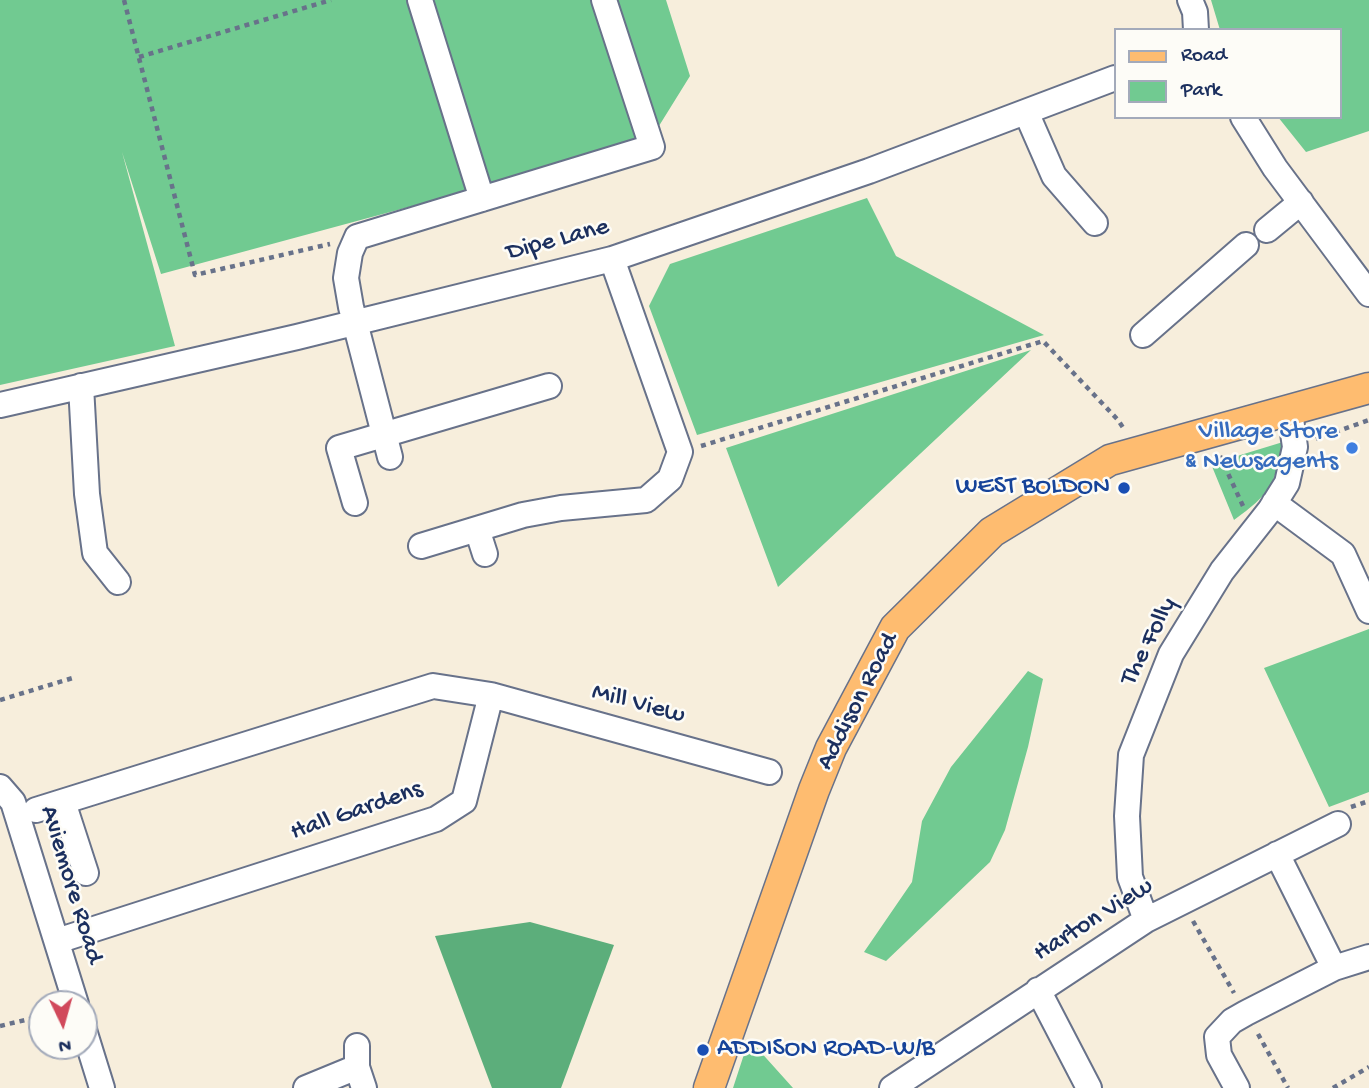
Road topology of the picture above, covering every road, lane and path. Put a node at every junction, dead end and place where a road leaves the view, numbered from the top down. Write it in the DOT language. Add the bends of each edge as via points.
graph roads {
  1 [pos="124,0"];
  2 [pos="331,0"];
  3 [pos="420,0"];
  4 [pos="604,0"];
  5 [pos="1190,0"];
  6 [pos="1196,28"];
  7 [pos="139,57"];
  8 [pos="1114,78"];
  9 [pos="1026,112"];
  10 [pos="1244,119"];
  11 [pos="482,199"];
  12 [pos="1301,202"];
  13 [pos="1096,223"];
  14 [pos="1267,230"];
  15 [pos="357,237"];
  16 [pos="1246,245"];
  17 [pos="612,259"];
  18 [pos="1369,294"];
  19 [pos="354,323"];
  20 [pos="1143,335"];
  21 [pos="81,386"];
  22 [pos="549,386"];
  23 [pos="1369,388"];
  24 [pos="0,405"];
  25 [pos="1290,412"];
  26 [pos="1369,420"];
  27 [pos="1210,433"];
  28 [pos="387,446"];
  29 [pos="1295,447"];
  30 [pos="680,452"];
  31 [pos="1137,453"];
  32 [pos="355,503"];
  33 [pos="1275,503"];
  34 [pos="477,529"];
  35 [pos="1254,530"];
  36 [pos="421,546"];
  37 [pos="485,554"];
  38 [pos="118,582"];
  39 [pos="1369,611"];
  40 [pos="76,677"];
  41 [pos="491,695"];
  42 [pos="0,700"];
  43 [pos="769,772"];
  44 [pos="0,787"];
  45 [pos="63,802"];
  46 [pos="36,810"];
  47 [pos="1338,824"];
  48 [pos="1277,854"];
  49 [pos="86,873"];
  50 [pos="1182,902"];
  51 [pos="1146,920"];
  52 [pos="57,941"];
  53 [pos="1369,957"];
  54 [pos="1334,968"];
  55 [pos="72,990"];
  56 [pos="1038,990"];
  57 [pos="1239,1017"];
  58 [pos="28,1019"];
  59 [pos="0,1026"];
  60 [pos="93,1060"];
  61 [pos="359,1067"];
  62 [pos="1369,1067"];
  63 [pos="102,1088"];
  64 [pos="306,1088"];
  65 [pos="709,1088"];
  66 [pos="892,1088"];
  67 [pos="1089,1088"];
  68 [pos="1237,1088"];
  69 [pos="1288,1088"];
  70 [pos="1333,1088"];
  1 -- 7 [label="path"];
  2 -- 7 [label="path"];
  3 -- 11 [label="street"];
  4 -- 11 [label="street" via="652,147"];
  5 -- 6 [label="street"];
  7 -- 15 [label="path" via="195,275"];
  8 -- 9 [label="street, Dipe Lane"];
  9 -- 13 [label="street" via="1055,176"];
  9 -- 17 [label="street, Dipe Lane" via="869,172"];
  10 -- 12 [label="street"];
  11 -- 15 [label="street"];
  12 -- 14 [label="street"];
  12 -- 18 [label="street"];
  15 -- 19 [label="street" via="346,278"];
  16 -- 20 [label="street"];
  17 -- 19 [label="street, Dipe Lane"];
  17 -- 30 [label="street"];
  19 -- 21 [label="street, Dipe Lane"];
  19 -- 28 [label="street"];
  21 -- 24 [label="street, Dipe Lane"];
  21 -- 38 [label="street" via="94,553"];
  22 -- 28 [label="street"];
  23 -- 25 [label="main road, Addison Road"];
  25 -- 27 [label="main road, Addison Road"];
  25 -- 29 [label="street, The Folly"];
  26 -- 29 [label="path"];
  27 -- 31 [label="main road, Addison Road"];
  27 -- 35 [label="path"];
  28 -- 32 [label="street" via="339,448"];
  29 -- 33 [label="street, The Folly" via="1287,483"];
  30 -- 31 [label="path" via="1043,341 1118,420"];
  30 -- 34 [label="street" via="670,479 646,500 561,508"];
  31 -- 65 [label="main road, Addison Road" via="1110,460 992,532 895,628 831,748 814,790"];
  33 -- 35 [label="street, The Folly"];
  33 -- 39 [label="street" via="1343,554"];
  34 -- 36 [label="street"];
  34 -- 37 [label="street"];
  35 -- 51 [label="street, The Folly" via="1222,571 1171,654 1131,755 1130,877"];
  40 -- 42 [label="path"];
  41 -- 43 [label="street, Mill View"];
  41 -- 45 [label="street" via="433,686"];
  41 -- 52 [label="street, Hall Gardens" via="464,801 436,819"];
  44 -- 52 [label="street, Aviemore Road" via="13,802"];
  45 -- 46 [label="street"];
  45 -- 49 [label="street"];
  47 -- 48 [label="street, Harton View"];
  48 -- 50 [label="street, Harton View"];
  48 -- 54 [label="street"];
  50 -- 51 [label="street, Harton View"];
  50 -- 57 [label="path"];
  51 -- 56 [label="street, Harton View"];
  52 -- 55 [label="street, Aviemore Road"];
  53 -- 54 [label="street"];
  54 -- 57 [label="street"];
  56 -- 66 [label="street, Harton View"];
  56 -- 67 [label="street"];
  57 -- 68 [label="street" via="1217,1037 1219,1055"];
  57 -- 69 [label="path"];
  58 -- 59 [label="path"];
  60 -- 63 [label="street"];
  61 -- 64 [label="street"];
  62 -- 70 [label="path"];
}
